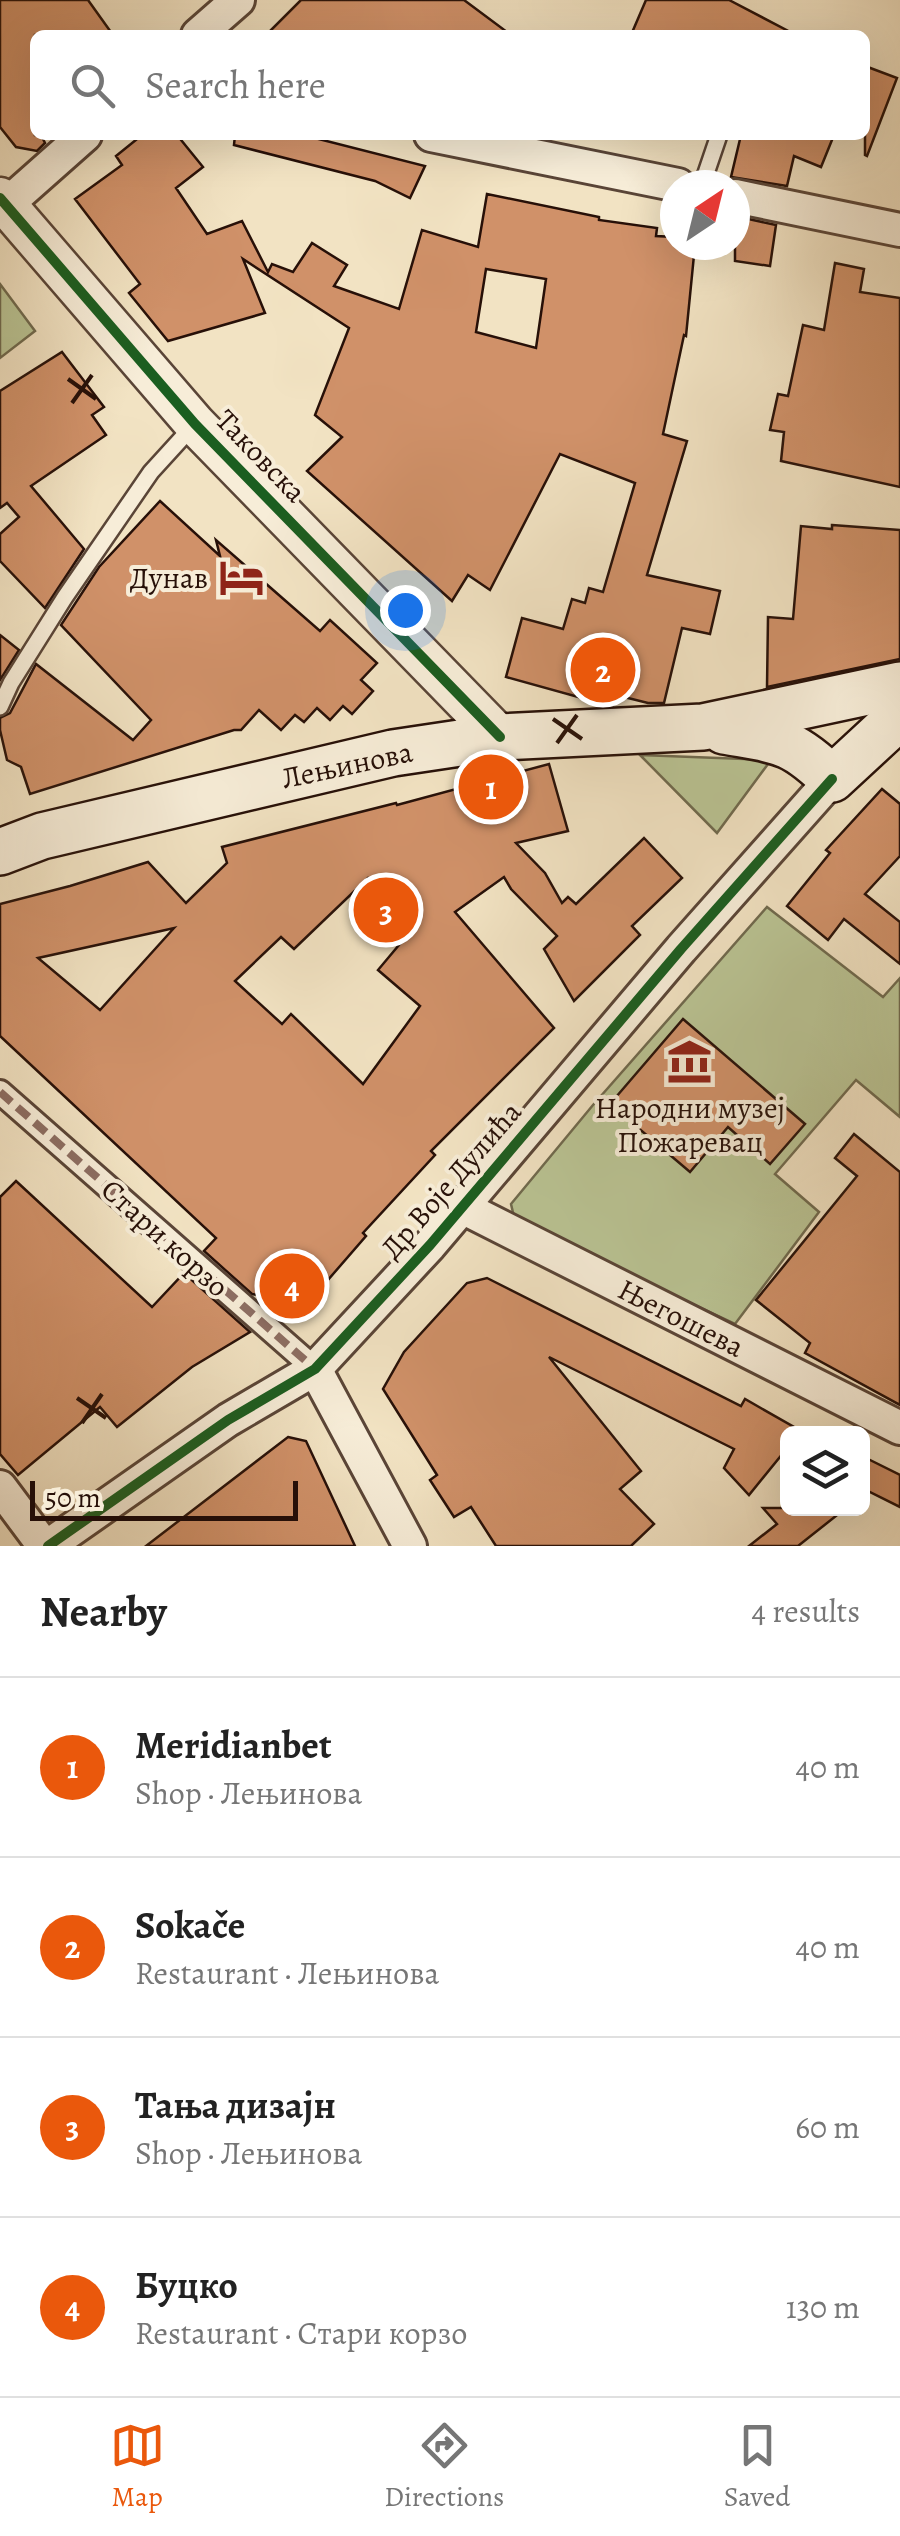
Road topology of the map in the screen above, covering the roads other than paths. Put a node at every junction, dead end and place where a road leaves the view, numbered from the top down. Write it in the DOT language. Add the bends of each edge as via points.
graph roads {
  1 [pos="238,0"];
  2 [pos="204,30"];
  3 [pos="79,140"];
  4 [pos="456,140"];
  5 [pos="716,140"];
  6 [pos="707,170"];
  7 [pos="660,181"];
  8 [pos="750,199"];
  9 [pos="3,202"];
  10 [pos="900,230"];
  11 [pos="195,424"];
  12 [pos="900,685"];
  13 [pos="0,707"];
  14 [pos="900,716"];
  15 [pos="703,727"];
  16 [pos="500,736"];
  17 [pos="832,779"];
  18 [pos="0,852"];
  19 [pos="0,1092"];
  20 [pos="462,1207"];
  21 [pos="314,1369"];
  22 [pos="900,1428"];
  23 [pos="0,1486"];
  24 [pos="46,1546"];
  25 [pos="410,1546"];
  1 -- 2 [label="street"];
  3 -- 9 [label="street"];
  4 -- 7 [label="street"];
  5 -- 6 [label="lane"];
  8 -- 10 [label="street"];
  9 -- 11 [label="street, Таковска"];
  11 -- 13 [label="lane" via="151,472"];
  11 -- 16 [label="street, Таковска"];
  12 -- 15 [label="main road, Лењинова"];
  14 -- 17 [label="main road, Др Воје Дулића"];
  15 -- 16 [label="main road, Лењинова"];
  15 -- 17 [label="main road, Лењинова" via="780,741"];
  16 -- 18 [label="main road, Лењинова" via="248,786"];
  17 -- 20 [label="street, Др Воје Дулића"];
  19 -- 21 [label="street, Стари корзо"];
  20 -- 21 [label="street, Др Воје Дулића"];
  20 -- 22 [label="street, Његошева"];
  21 -- 24 [label="street, Др Воје Дулића"];
  21 -- 25 [label="street, Стари корзо"];
  23 -- 24 [label="street"];
}
